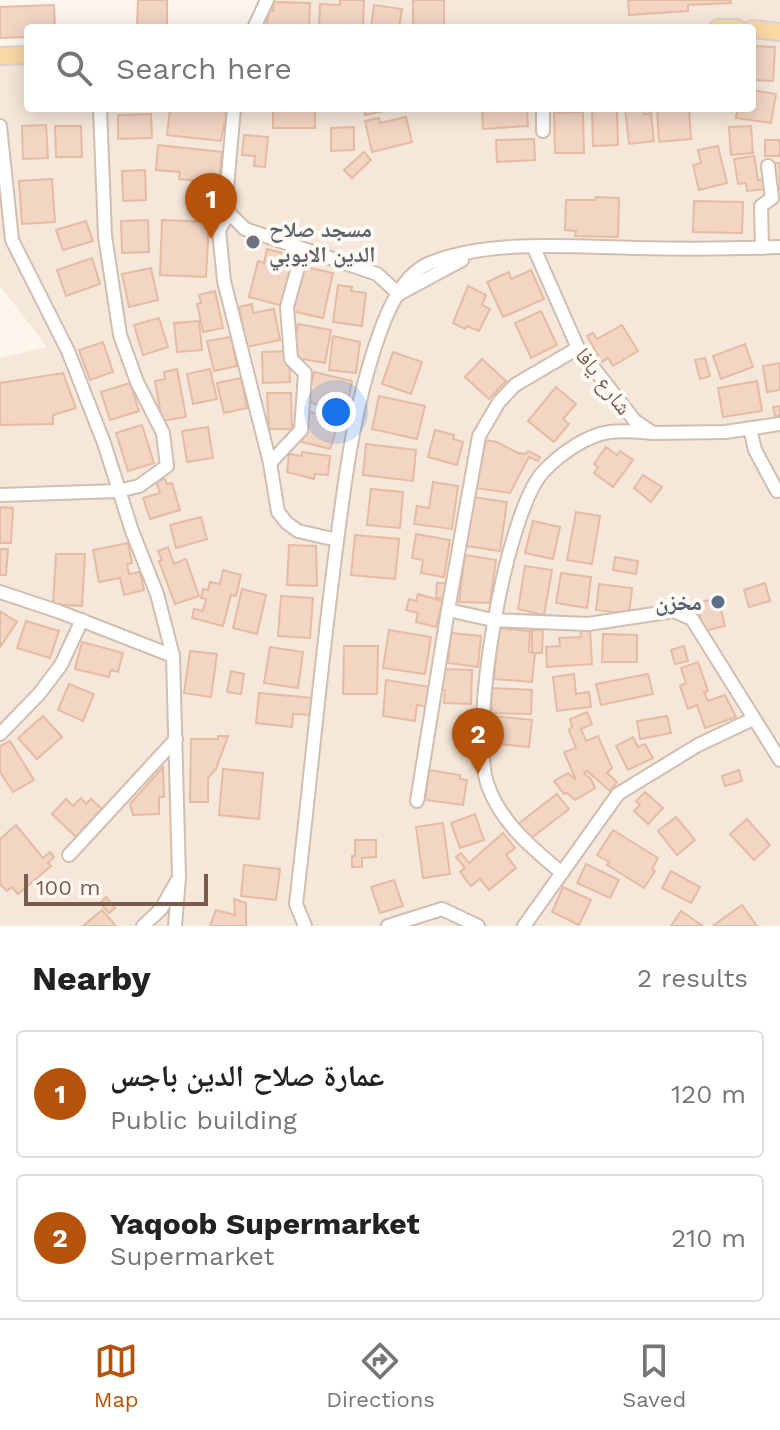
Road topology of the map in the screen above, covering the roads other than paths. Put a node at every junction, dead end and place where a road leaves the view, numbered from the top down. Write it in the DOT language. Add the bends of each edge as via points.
graph roads {
  1 [pos="267,0"];
  2 [pos="256,24"];
  3 [pos="756,29"];
  4 [pos="780,32"];
  5 [pos="24,55"];
  6 [pos="0,56"];
  7 [pos="100,112"];
  8 [pos="234,112"];
  9 [pos="543,112"];
  10 [pos="0,126"];
  11 [pos="543,131"];
  12 [pos="768,166"];
  13 [pos="229,213"];
  14 [pos="6,238"];
  15 [pos="780,247"];
  16 [pos="534,248"];
  17 [pos="762,248"];
  18 [pos="303,249"];
  19 [pos="399,294"];
  20 [pos="578,348"];
  21 [pos="780,424"];
  22 [pos="750,428"];
  23 [pos="653,433"];
  24 [pos="270,463"];
  25 [pos="780,490"];
  26 [pos="118,491"];
  27 [pos="0,495"];
  28 [pos="337,540"];
  29 [pos="0,592"];
  30 [pos="448,610"];
  31 [pos="82,620"];
  32 [pos="493,620"];
  33 [pos="173,656"];
  34 [pos="753,719"];
  35 [pos="0,734"];
  36 [pos="176,739"];
  37 [pos="780,760"];
  38 [pos="417,801"];
  39 [pos="69,855"];
  40 [pos="562,873"];
  41 [pos="179,877"];
  42 [pos="143,926"];
  43 [pos="175,926"];
  44 [pos="305,926"];
  45 [pos="388,926"];
  46 [pos="478,926"];
  47 [pos="524,926"];
  1 -- 2 [label="street"];
  3 -- 4 [label="main road"];
  5 -- 6 [label="main road"];
  7 -- 26 [label="street" via="105,236 120,335 163,433 167,466 139,486"];
  8 -- 13 [label="street"];
  9 -- 11 [label="street"];
  10 -- 14 [label="street"];
  12 -- 17 [label="street" via="772,198 761,206"];
  13 -- 18 [label="street" via="245,229"];
  13 -- 24 [label="street" via="219,230 224,281"];
  14 -- 26 [label="street" via="68,351"];
  15 -- 17 [label="street"];
  16 -- 17 [label="street"];
  16 -- 19 [label="street" via="476,253"];
  16 -- 20 [label="street, شارع يافا"];
  18 -- 19 [label="street" via="377,274"];
  18 -- 24 [label="street" via="287,307 291,359 305,373 301,430"];
  19 -- 28 [label="street" via="371,360 351,443"];
  20 -- 23 [label="street, شارع يافا" via="635,421"];
  20 -- 30 [label="street" via="515,385 479,436"];
  21 -- 22 [label="street, شارع يافا"];
  22 -- 23 [label="street, شارع يافا"];
  22 -- 25 [label="street" via="755,450"];
  23 -- 32 [label="street" via="593,436 543,472 527,494"];
  24 -- 28 [label="street" via="278,512 287,523 298,531"];
  26 -- 27 [label="street"];
  26 -- 33 [label="street" via="157,594"];
  28 -- 44 [label="street" via="296,904"];
  29 -- 31 [label="street"];
  30 -- 32 [label="street"];
  30 -- 38 [label="street"];
  31 -- 33 [label="street"];
  31 -- 35 [label="street" via="61,665"];
  32 -- 34 [label="street" via="588,624 674,611 692,619"];
  32 -- 40 [label="street" via="481,761 488,786 520,838"];
  33 -- 36 [label="street"];
  34 -- 37 [label="street"];
  34 -- 40 [label="street" via="618,794"];
  36 -- 39 [label="street"];
  36 -- 41 [label="street"];
  40 -- 47 [label="street"];
  41 -- 42 [label="street" via="161,909"];
  41 -- 43 [label="street"];
  45 -- 46 [label="street" via="442,909"];
}
